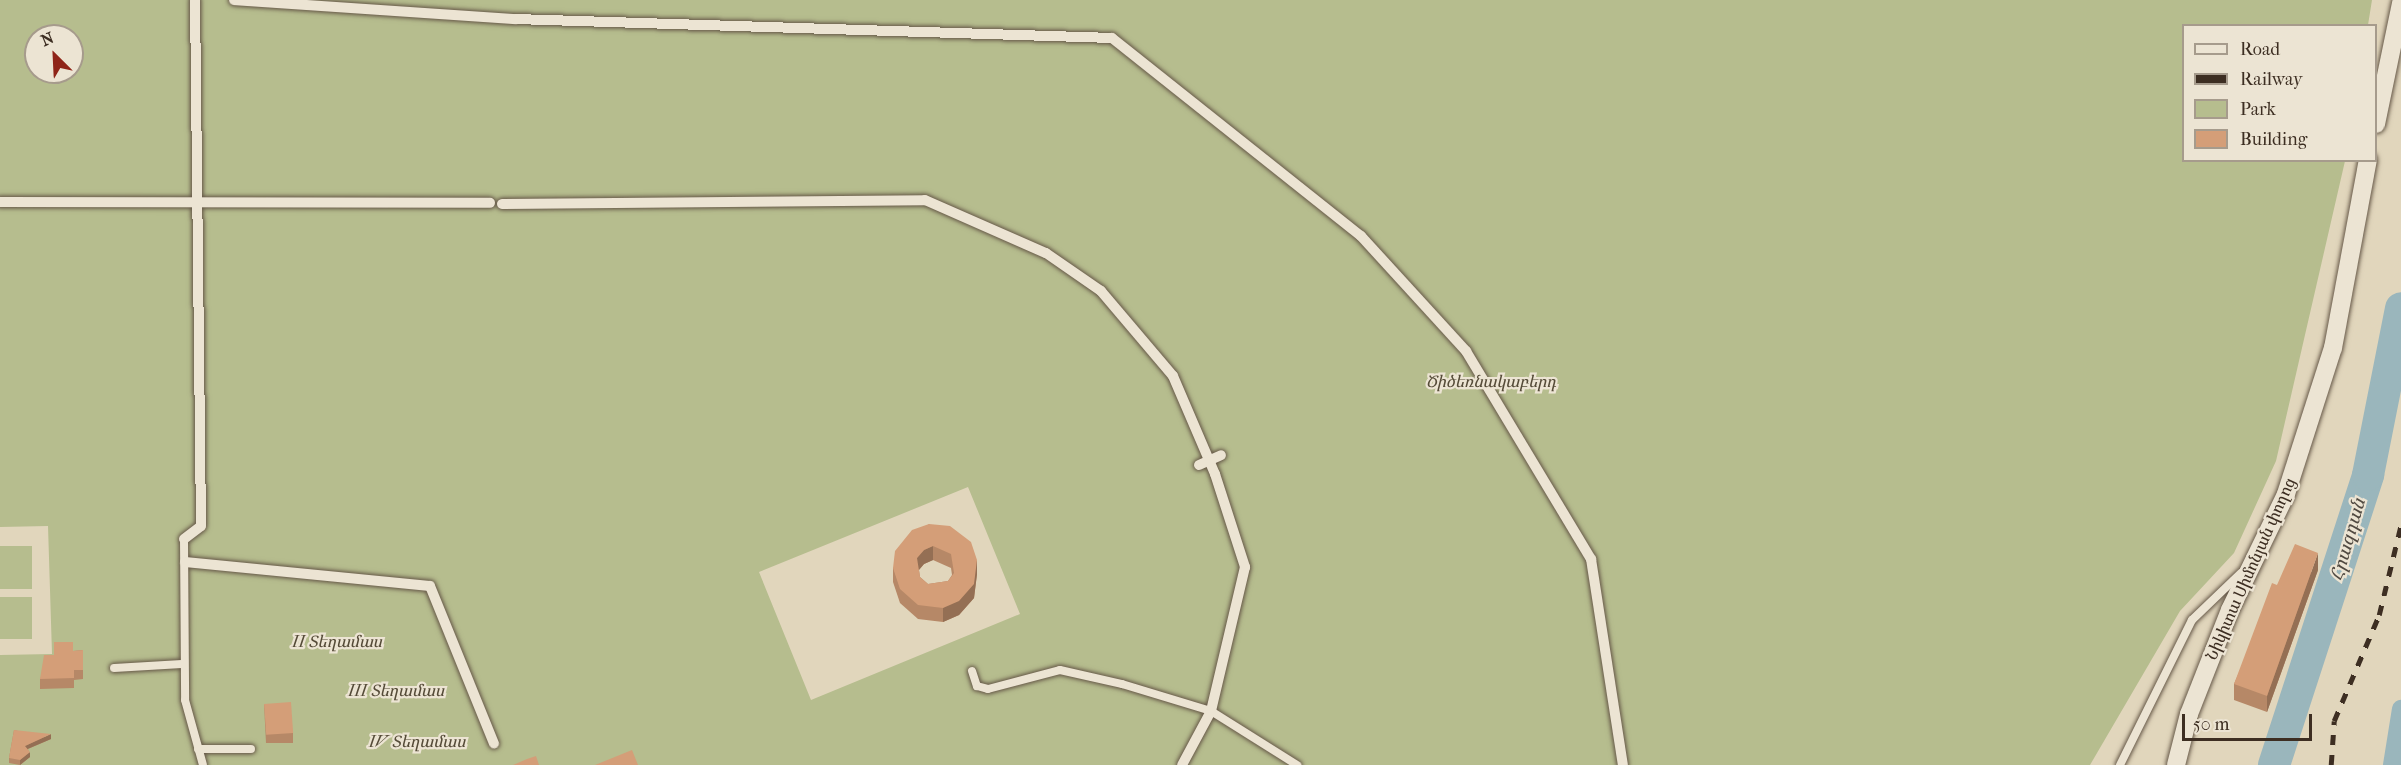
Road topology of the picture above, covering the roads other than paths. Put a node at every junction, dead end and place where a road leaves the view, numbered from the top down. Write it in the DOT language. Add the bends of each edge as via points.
graph roads {
  1 [pos="195,0"];
  2 [pos="234,0"];
  3 [pos="2401,3"];
  4 [pos="2377,119"];
  5 [pos="2368,162"];
  6 [pos="194,200"];
  7 [pos="0,202"];
  8 [pos="490,203"];
  9 [pos="502,204"];
  10 [pos="1466,351"];
  11 [pos="1456,356"];
  12 [pos="1221,456"];
  13 [pos="1204,463"];
  14 [pos="184,539"];
  15 [pos="184,562"];
  16 [pos="2251,564"];
  17 [pos="182,664"];
  18 [pos="114,668"];
  19 [pos="972,671"];
  20 [pos="1211,711"];
  21 [pos="494,744"];
  22 [pos="198,749"];
  23 [pos="251,749"];
  24 [pos="203,765"];
  25 [pos="1182,765"];
  26 [pos="1297,765"];
  27 [pos="1623,765"];
  28 [pos="2120,765"];
  29 [pos="2176,765"];
  1 -- 6 [label="street"];
  2 -- 10 [label="street" via="515,19 1113,38 1361,236"];
  3 -- 4 [label="street"];
  5 -- 16 [label="street, Նիկիտա Սիմոնյան փողոց" via="2333,348 2286,494"];
  6 -- 7 [label="street"];
  6 -- 8 [label="street"];
  6 -- 14 [label="street" via="201,526"];
  9 -- 13 [label="street" via="924,200 1046,253 1101,291 1173,376"];
  10 -- 11 [label="street"];
  10 -- 27 [label="street" via="1591,559"];
  12 -- 13 [label="street"];
  13 -- 20 [label="street" via="1245,567"];
  14 -- 15 [label="lane"];
  15 -- 17 [label="lane"];
  15 -- 21 [label="street" via="430,586"];
  16 -- 28 [label="lane" via="2192,620"];
  16 -- 29 [label="street, Նիկիտա Սիմոնյան փողոց" via="2189,714"];
  17 -- 18 [label="lane"];
  17 -- 22 [label="lane"];
  19 -- 20 [label="lane" via="977,686 988,689 1060,670 1078,672"];
  20 -- 25 [label="street"];
  20 -- 26 [label="lane"];
  22 -- 23 [label="lane"];
  22 -- 24 [label="lane"];
}
